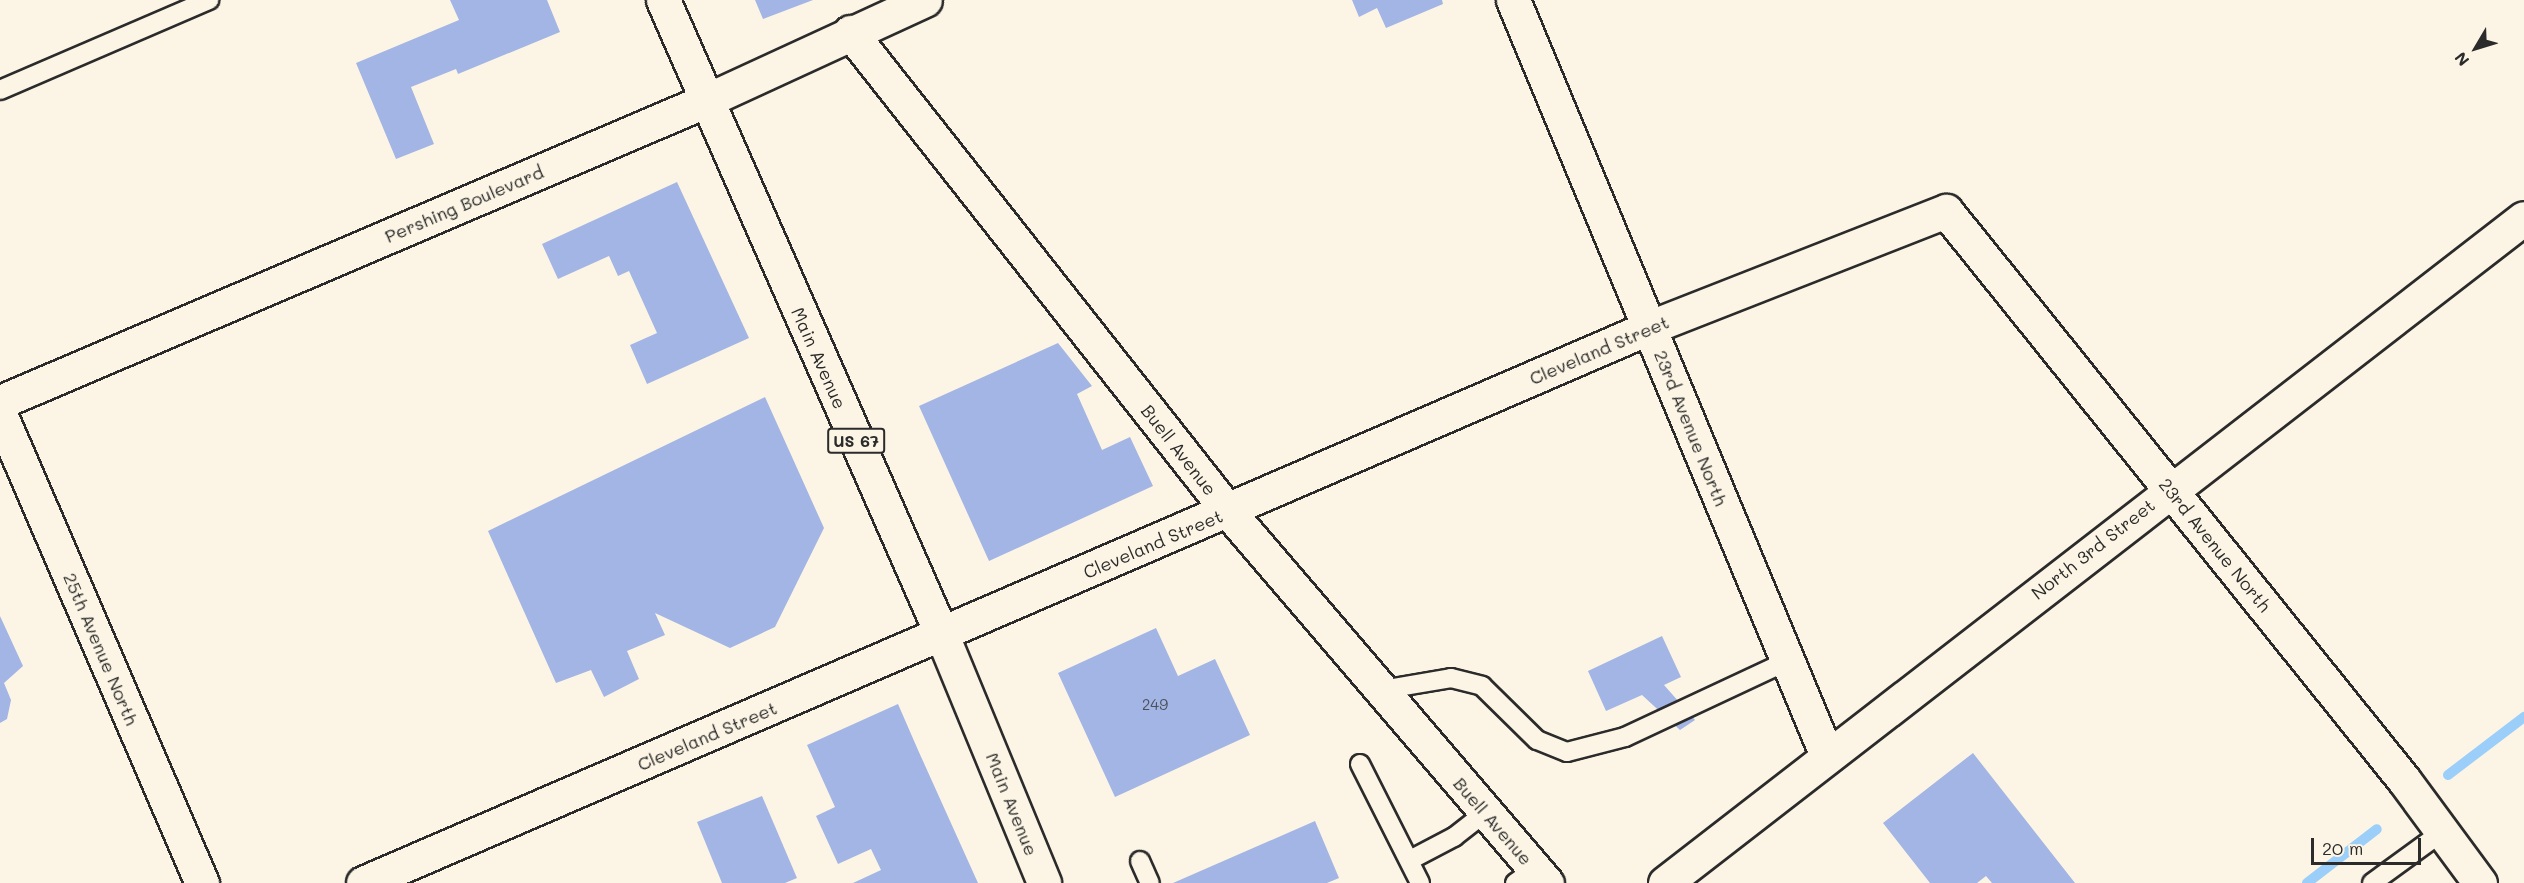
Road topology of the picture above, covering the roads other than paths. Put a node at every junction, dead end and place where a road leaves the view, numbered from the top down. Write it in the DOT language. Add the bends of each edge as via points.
graph roads {
  1 [pos="209,0"];
  2 [pos="663,0"];
  3 [pos="925,0"];
  4 [pos="1513,0"];
  5 [pos="850,32"];
  6 [pos="0,90"];
  7 [pos="705,101"];
  8 [pos="1946,211"];
  9 [pos="2524,218"];
  10 [pos="1650,327"];
  11 [pos="0,402"];
  12 [pos="0,414"];
  13 [pos="2170,490"];
  14 [pos="1228,511"];
  15 [pos="942,635"];
  16 [pos="1787,661"];
  17 [pos="1382,690"];
  18 [pos="1827,756"];
  19 [pos="1360,764"];
  20 [pos="1486,812"];
  21 [pos="2442,832"];
  22 [pos="1410,860"];
  23 [pos="1140,861"];
  24 [pos="1532,878"];
  25 [pos="202,883"];
  26 [pos="363,883"];
  27 [pos="1044,883"];
  28 [pos="1150,883"];
  29 [pos="1420,883"];
  30 [pos="1665,883"];
  31 [pos="2372,883"];
  32 [pos="2480,883"];
  1 -- 6 [label="lane"];
  2 -- 7 [label="street, Main Avenue / US 67"];
  3 -- 5 [label="street, Pershing Boulevard"];
  4 -- 10 [label="street, 23rd Avenue North"];
  5 -- 7 [label="street, Pershing Boulevard"];
  5 -- 14 [label="street, Buell Avenue"];
  7 -- 11 [label="street, Pershing Boulevard"];
  7 -- 15 [label="street, Main Avenue / US 67"];
  8 -- 10 [label="street, Cleveland Street"];
  8 -- 13 [label="street, 23rd Avenue North"];
  9 -- 13 [label="street, North 3rd Street"];
  10 -- 14 [label="street, Cleveland Street"];
  10 -- 16 [label="street, 23rd Avenue North"];
  12 -- 25 [label="street, 25th Avenue North"];
  13 -- 18 [label="street, North 3rd Street"];
  13 -- 21 [label="street, 23rd Avenue North"];
  14 -- 15 [label="street, Cleveland Street"];
  14 -- 17 [label="street, Buell Avenue"];
  15 -- 26 [label="street, Cleveland Street"];
  15 -- 27 [label="street, Main Avenue / US 67"];
  16 -- 17 [label="lane" via="1625,737 1567,752 1538,740 1482,686 1451,678"];
  16 -- 18 [label="street, 23rd Avenue North"];
  17 -- 20 [label="street, Buell Avenue"];
  18 -- 30 [label="street, North 3rd Street"];
  19 -- 22 [label="lane"];
  20 -- 22 [label="lane" via="1454,837"];
  20 -- 24 [label="street, Buell Avenue"];
  21 -- 31 [label="lane"];
  21 -- 32 [label="street, 23rd Avenue North"];
  22 -- 29 [label="lane"];
  23 -- 28 [label="lane"];
}
